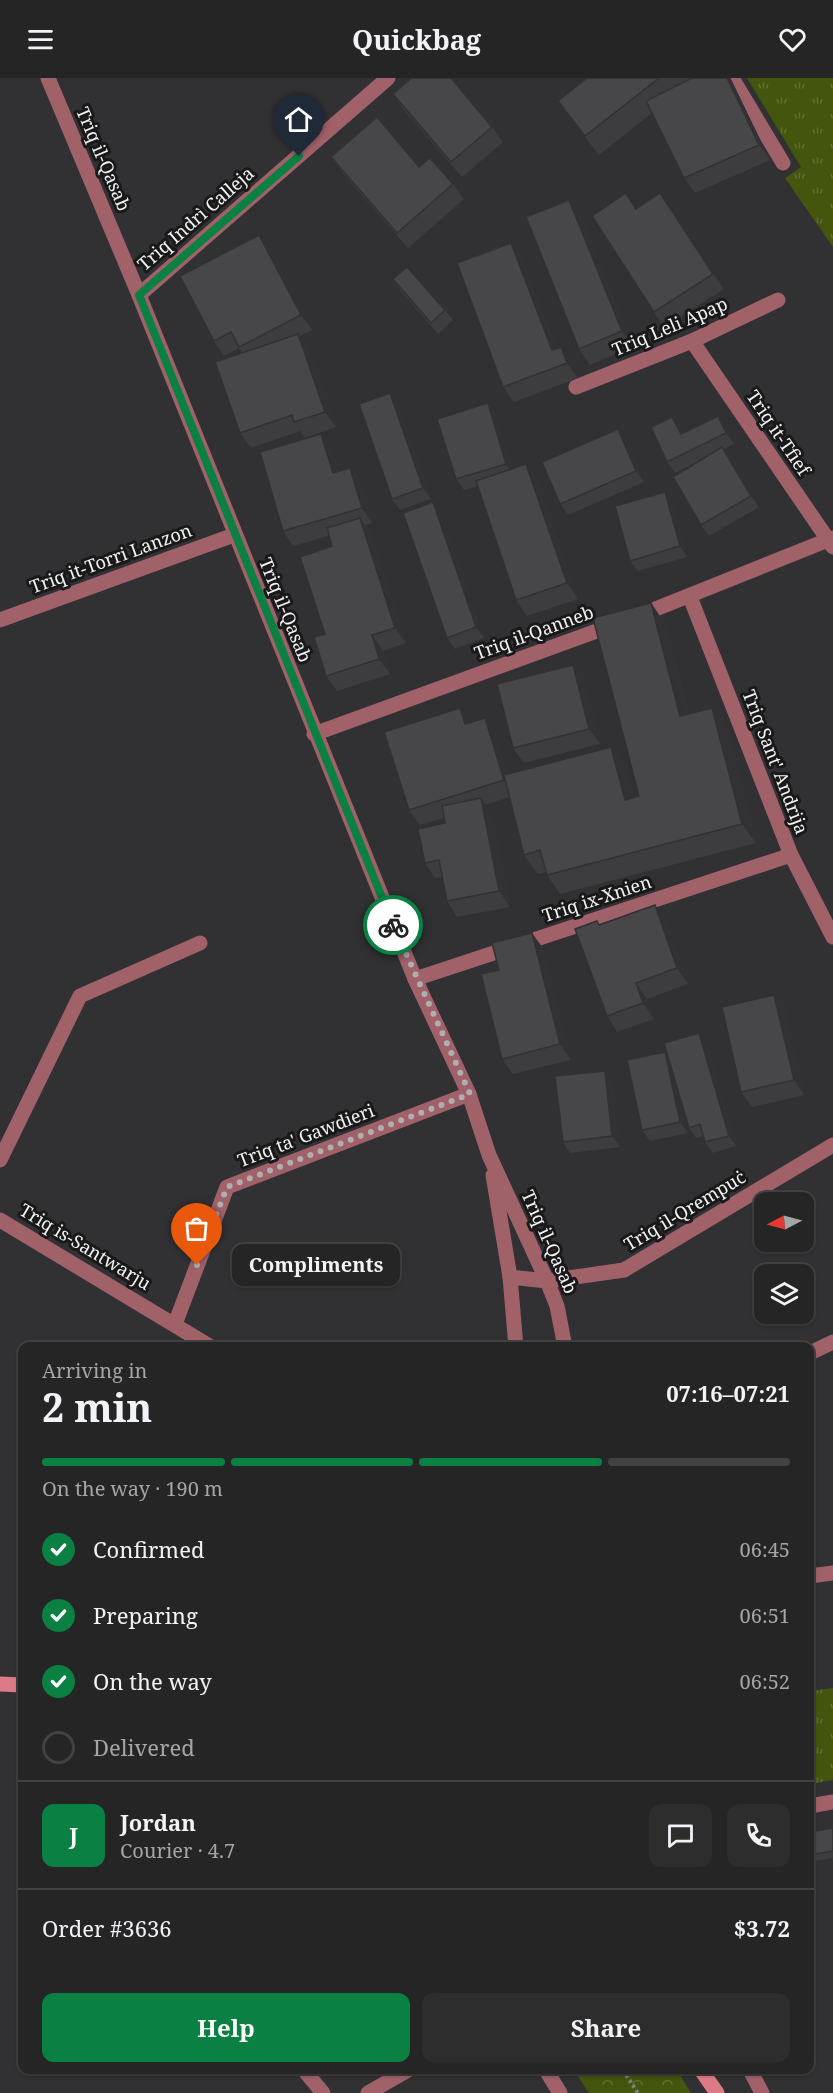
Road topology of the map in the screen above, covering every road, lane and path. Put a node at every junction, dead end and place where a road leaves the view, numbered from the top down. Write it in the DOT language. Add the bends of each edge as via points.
graph roads {
  1 [pos="48,78"];
  2 [pos="388,78"];
  3 [pos="732,78"];
  4 [pos="783,163"];
  5 [pos="139,295"];
  6 [pos="778,300"];
  7 [pos="692,341"];
  8 [pos="576,387"];
  9 [pos="234,535"];
  10 [pos="831,542"];
  11 [pos="690,597"];
  12 [pos="0,620"];
  13 [pos="314,734"];
  14 [pos="791,855"];
  15 [pos="833,936"];
  16 [pos="200,943"];
  17 [pos="415,979"];
  18 [pos="470,1094"];
  19 [pos="833,1145"];
  20 [pos="489,1155"];
  21 [pos="0,1160"];
  22 [pos="0,1220"];
  23 [pos="510,1277"];
  24 [pos="547,1281"];
  25 [pos="175,1324"];
  26 [pos="203,1342"];
  27 [pos="516,1342"];
  28 [pos="564,1342"];
  29 [pos="833,1342"];
  30 [pos="814,1351"];
  31 [pos="833,1573"];
  32 [pos="814,1575"];
  33 [pos="0,1684"];
  34 [pos="18,1685"];
  35 [pos="833,1802"];
  36 [pos="814,1805"];
  37 [pos="307,2074"];
  38 [pos="401,2074"];
  39 [pos="548,2074"];
  40 [pos="626,2074"];
  41 [pos="704,2074"];
  42 [pos="752,2074"];
  43 [pos="323,2093"];
  44 [pos="368,2093"];
  45 [pos="560,2093"];
  46 [pos="638,2093"];
  47 [pos="717,2093"];
  48 [pos="762,2093"];
  1 -- 5 [label="street, Triq il-Qasab"];
  2 -- 5 [label="street, Triq Indrì Calleja"];
  3 -- 4 [label="street"];
  5 -- 9 [label="street, Triq il-Qasab"];
  6 -- 7 [label="street, Triq Leli Apap"];
  7 -- 8 [label="street, Triq Leli Apap"];
  7 -- 10 [label="street, Triq it-Tfief"];
  9 -- 12 [label="street, Triq it-Torri Lanzon"];
  9 -- 13 [label="street, Triq il-Qasab"];
  10 -- 11 [label="street, Triq il-Qanneb"];
  11 -- 13 [label="street, Triq il-Qanneb"];
  11 -- 14 [label="street, Triq Sant' Andrija"];
  13 -- 17 [label="street, Triq il-Qasab"];
  14 -- 15 [label="street, Triq Sant' Andrija"];
  14 -- 17 [label="street, Triq ix-Xnien"];
  16 -- 21 [label="street" via="80,996"];
  17 -- 18 [label="street, Triq il-Qasab"];
  18 -- 20 [label="street, Triq il-Qasab"];
  18 -- 25 [label="street, Triq ta' Gawdieri" via="227,1187"];
  19 -- 24 [label="street, Triq il-Qrempuċ" via="624,1270"];
  20 -- 23 [label="street, Triq il-Qasab"];
  20 -- 24 [label="street, Triq il-Qasab"];
  22 -- 25 [label="street, Triq is-Santwarju"];
  23 -- 24 [label="street, Triq il-Qrempuċ"];
  23 -- 27 [label="street, Triq il-Qasab"];
  24 -- 28 [label="street, Triq il-Qasab"];
  25 -- 26 [label="street, Triq is-Santwarju"];
  29 -- 30 [label="street"];
  31 -- 32 [label="street"];
  33 -- 34 [label="street"];
  35 -- 36 [label="street"];
  37 -- 43 [label="street"];
  38 -- 44 [label="street"];
  39 -- 45 [label="street"];
  40 -- 46 [label="path"];
  41 -- 47 [label="street"];
  42 -- 48 [label="street"];
}
